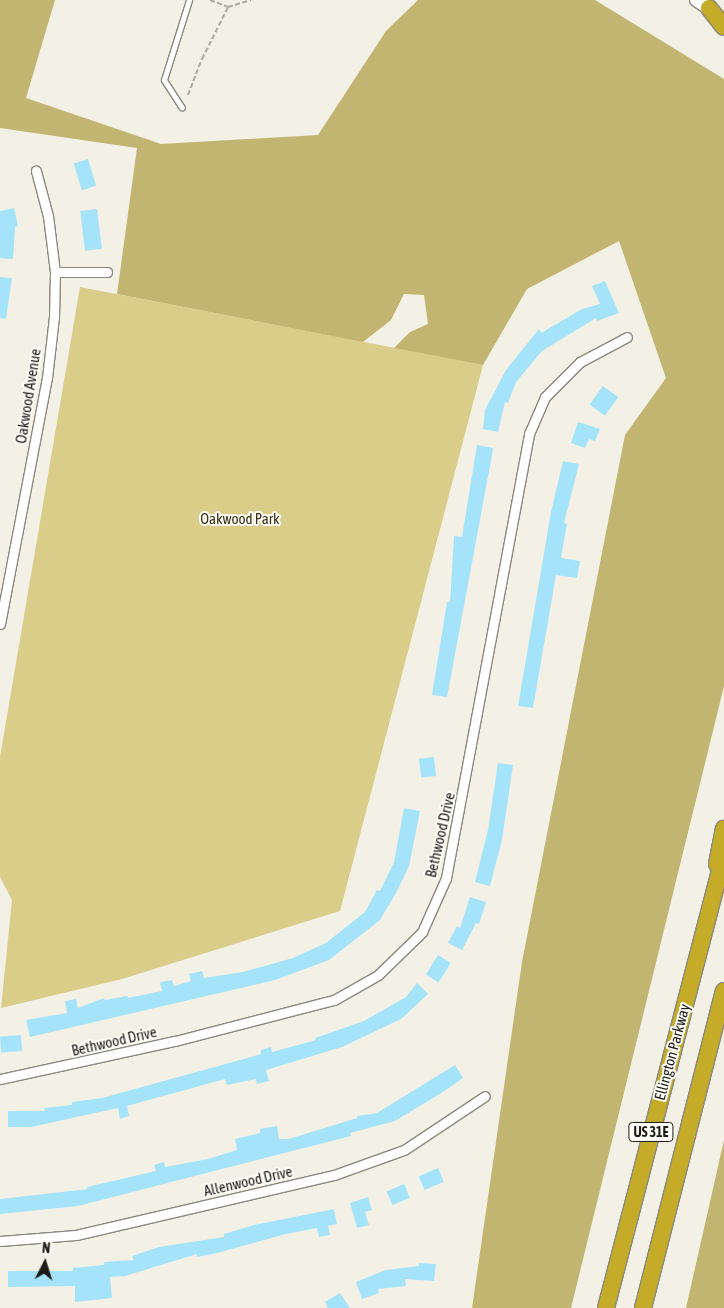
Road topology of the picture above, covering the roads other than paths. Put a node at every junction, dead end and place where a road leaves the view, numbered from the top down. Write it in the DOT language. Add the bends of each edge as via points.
graph roads {
  1 [pos="189,0"];
  2 [pos="710,6"];
  3 [pos="724,19"];
  4 [pos="724,27"];
  5 [pos="182,108"];
  6 [pos="36,171"];
  7 [pos="55,272"];
  8 [pos="107,272"];
  9 [pos="627,337"];
  10 [pos="0,624"];
  11 [pos="724,829"];
  12 [pos="724,854"];
  13 [pos="697,957"];
  14 [pos="724,991"];
  15 [pos="0,1079"];
  16 [pos="485,1096"];
  17 [pos="0,1241"];
  18 [pos="606,1308"];
  19 [pos="643,1308"];
  1 -- 5 [label="lane" via="164,80"];
  2 -- 3 [label="main road"];
  2 -- 4 [label="highway"];
  6 -- 7 [label="street, Oakwood Avenue" via="48,216"];
  7 -- 8 [label="street"];
  7 -- 10 [label="street, Oakwood Avenue" via="47,378"];
  9 -- 15 [label="street, Bethwood Drive" via="580,362 545,397 529,434 446,878 422,932 378,975 334,1000 175,1041"];
  11 -- 13 [label="highway"];
  12 -- 13 [label="highway, Ellington Parkway / US 31E"];
  13 -- 18 [label="highway, Ellington Parkway / US 31E"];
  14 -- 19 [label="highway, US 31E"];
  16 -- 17 [label="street, Allenwood Drive" via="404,1150 334,1175 76,1235"];
}
